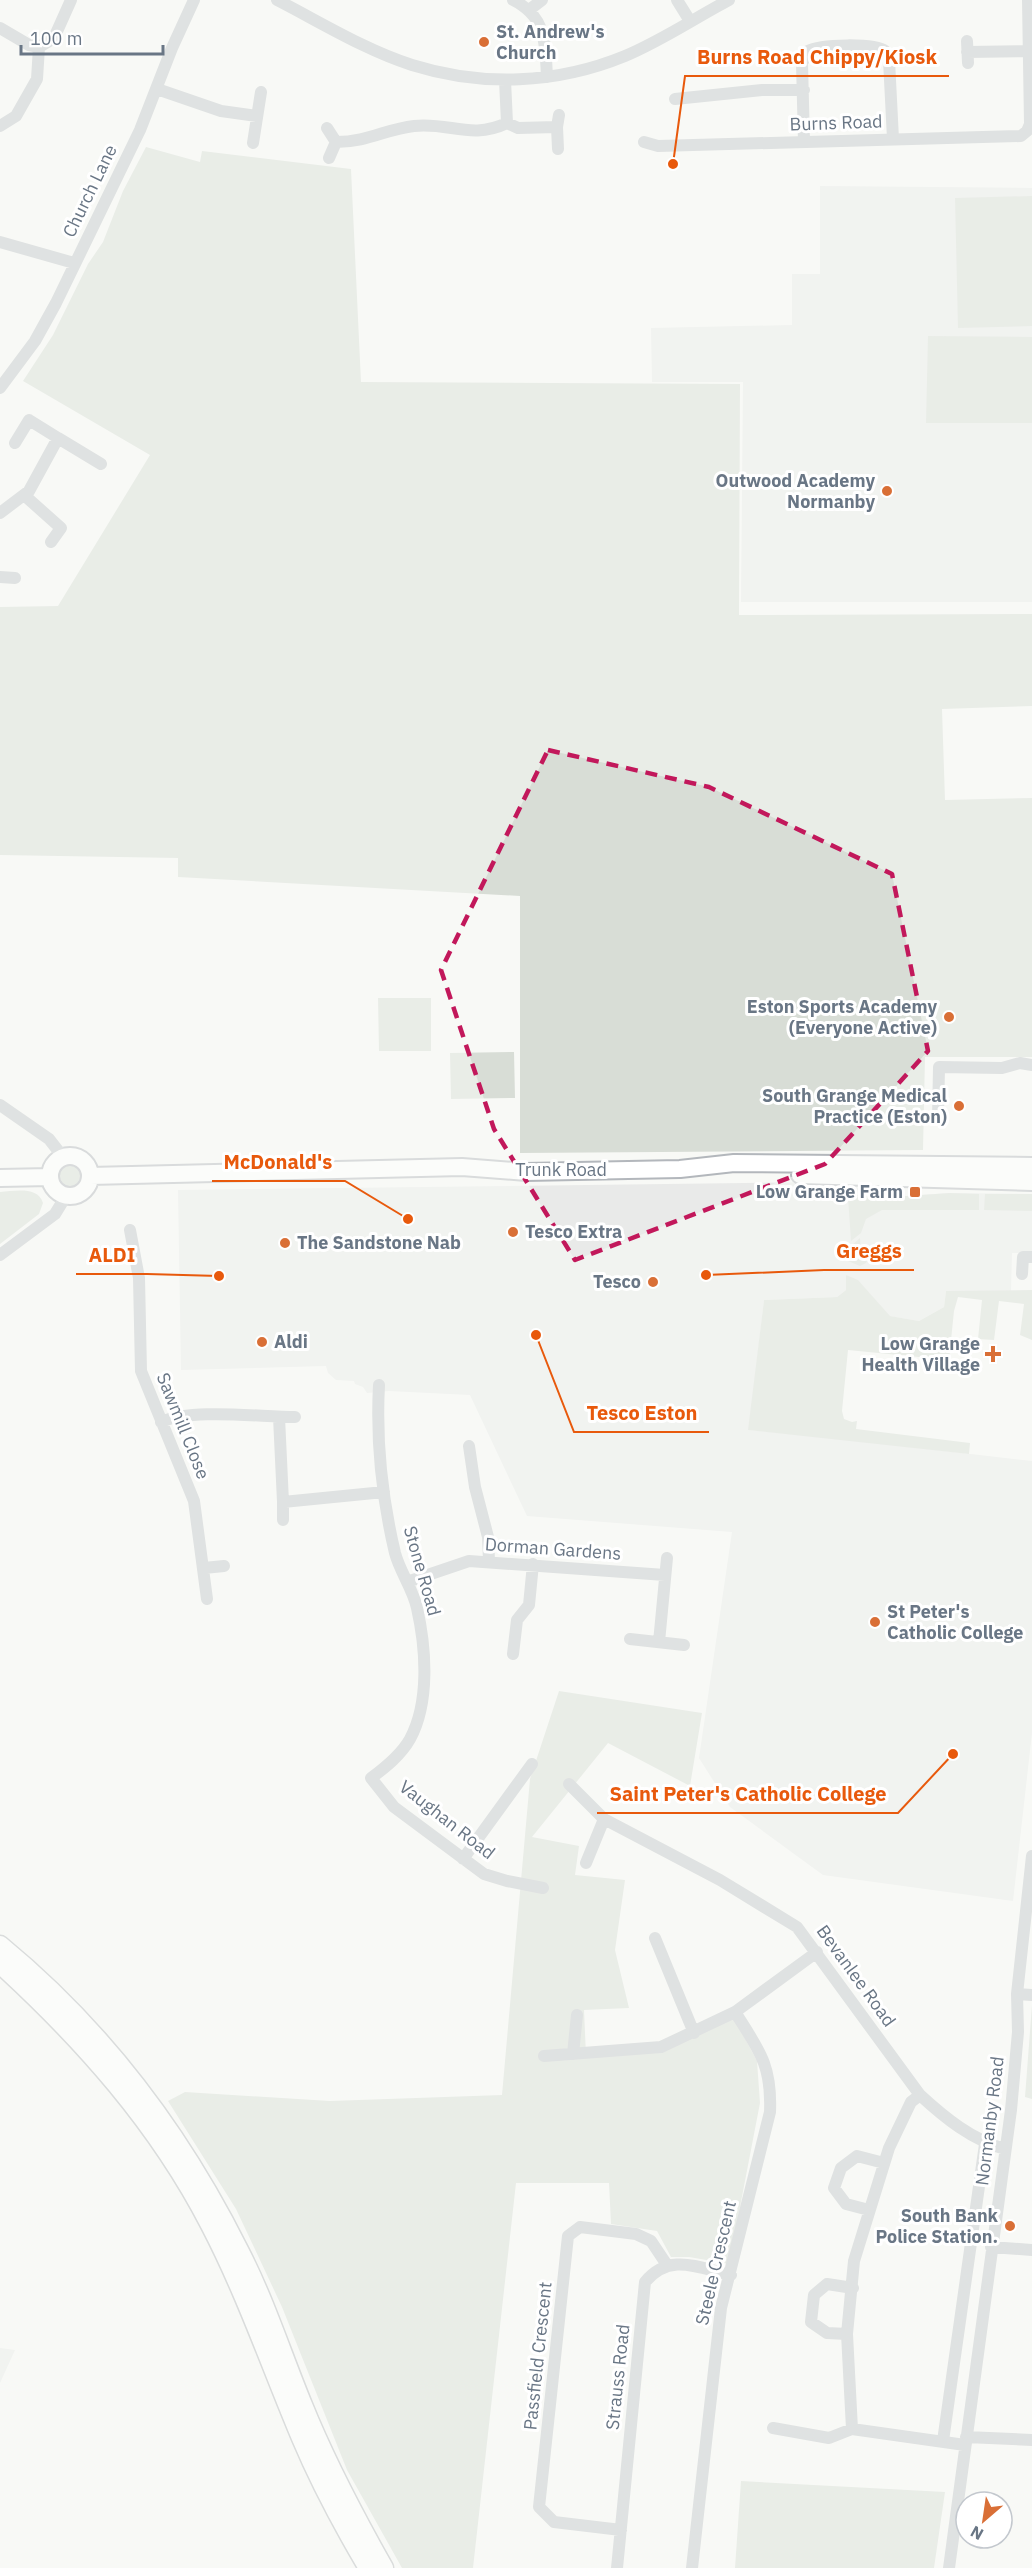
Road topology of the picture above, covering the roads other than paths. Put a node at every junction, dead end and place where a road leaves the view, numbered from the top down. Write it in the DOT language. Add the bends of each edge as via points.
graph roads {
  1 [pos="71,0"];
  2 [pos="194,0"];
  3 [pos="277,0"];
  4 [pos="513,0"];
  5 [pos="542,0"];
  6 [pos="677,0"];
  7 [pos="729,0"];
  8 [pos="1028,0"];
  9 [pos="300,5"];
  10 [pos="529,10"];
  11 [pos="690,21"];
  12 [pos="0,28"];
  13 [pos="39,47"];
  14 [pos="1029,51"];
  15 [pos="967,52"];
  16 [pos="547,77"];
  17 [pos="505,80"];
  18 [pos="157,89"];
  19 [pos="804,90"];
  20 [pos="261,92"];
  21 [pos="675,99"];
  22 [pos="257,116"];
  23 [pos="507,123"];
  24 [pos="0,126"];
  25 [pos="327,128"];
  26 [pos="893,139"];
  27 [pos="336,142"];
  28 [pos="645,142"];
  29 [pos="804,142"];
  30 [pos="253,143"];
  31 [pos="558,149"];
  32 [pos="329,158"];
  33 [pos="0,242"];
  34 [pos="75,263"];
  35 [pos="0,388"];
  36 [pos="58,438"];
  37 [pos="15,443"];
  38 [pos="101,464"];
  39 [pos="24,495"];
  40 [pos="0,513"];
  41 [pos="51,542"];
  42 [pos="0,578"];
  43 [pos="15,578"];
  44 [pos="1032,1065"];
  45 [pos="0,1105"];
  46 [pos="938,1119"];
  47 [pos="63,1157"];
  48 [pos="1032,1166"];
  49 [pos="680,1169"];
  50 [pos="90,1176"];
  51 [pos="50,1177"];
  52 [pos="0,1178"];
  53 [pos="1032,1182"];
  54 [pos="66,1196"];
  55 [pos="130,1230"];
  56 [pos="0,1255"];
  57 [pos="1032,1257"];
  58 [pos="1023,1274"];
  59 [pos="379,1385"];
  60 [pos="279,1417"];
  61 [pos="295,1417"];
  62 [pos="161,1422"];
  63 [pos="469,1446"];
  64 [pos="384,1492"];
  65 [pos="283,1502"];
  66 [pos="283,1520"];
  67 [pos="667,1558"];
  68 [pos="489,1561"];
  69 [pos="533,1564"];
  70 [pos="224,1566"];
  71 [pos="204,1568"];
  72 [pos="665,1575"];
  73 [pos="407,1582"];
  74 [pos="207,1599"];
  75 [pos="630,1640"];
  76 [pos="659,1642"];
  77 [pos="684,1645"];
  78 [pos="513,1654"];
  79 [pos="532,1764"];
  80 [pos="371,1778"];
  81 [pos="570,1784"];
  82 [pos="604,1819"];
  83 [pos="1032,1856"];
  84 [pos="463,1859"];
  85 [pos="586,1863"];
  86 [pos="543,1888"];
  87 [pos="655,1938"];
  88 [pos="0,1945"];
  89 [pos="817,1952"];
  90 [pos="0,1964"];
  91 [pos="1017,1994"];
  92 [pos="1032,1995"];
  93 [pos="735,2012"];
  94 [pos="577,2015"];
  95 [pos="694,2033"];
  96 [pos="573,2054"];
  97 [pos="544,2056"];
  98 [pos="920,2095"];
  99 [pos="985,2144"];
  100 [pos="1005,2149"];
  101 [pos="884,2163"];
  102 [pos="869,2210"];
  103 [pos="991,2247"];
  104 [pos="1032,2250"];
  105 [pos="667,2265"];
  106 [pos="731,2275"];
  107 [pos="853,2288"];
  108 [pos="848,2334"];
  109 [pos="773,2428"];
  110 [pos="852,2429"];
  111 [pos="1032,2440"];
  112 [pos="943,2441"];
  113 [pos="965,2441"];
  114 [pos="621,2530"];
  115 [pos="368,2568"];
  116 [pos="384,2568"];
  117 [pos="617,2568"];
  118 [pos="692,2568"];
  119 [pos="949,2568"];
  1 -- 13 [label="street" via="54,38"];
  2 -- 18 [label="street, Church Lane"];
  3 -- 9 [label="street"];
  4 -- 10 [label="street"];
  5 -- 10 [label="street"];
  6 -- 11 [label="street"];
  7 -- 11 [label="street"];
  8 -- 14 [label="street"];
  9 -- 17 [label="street" via="410,64 457,76"];
  10 -- 16 [label="street" via="545,40"];
  11 -- 16 [label="street" via="624,56"];
  12 -- 13 [label="street"];
  13 -- 24 [label="street" via="37,80 16,116"];
  14 -- 15 [label="street"];
  14 -- 26 [label="street, Burns Road" via="1028,131 1018,137"];
  16 -- 17 [label="street"];
  17 -- 23 [label="street"];
  18 -- 22 [label="street" via="221,111"];
  18 -- 34 [label="street, Church Lane"];
  19 -- 21 [label="street"];
  19 -- 26 [label="street" via="803,58 812,49 881,48 889,60"];
  19 -- 29 [label="street"];
  20 -- 22 [label="street"];
  22 -- 30 [label="street"];
  23 -- 27 [label="street" via="483,132 415,126 365,140"];
  23 -- 31 [label="street" via="518,129 558,121"];
  25 -- 27 [label="street"];
  26 -- 29 [label="street, Burns Road"];
  27 -- 32 [label="street"];
  28 -- 29 [label="street, Burns Road" via="658,146"];
  33 -- 34 [label="street"];
  34 -- 35 [label="street, Church Lane" via="35,340"];
  36 -- 37 [label="street" via="29,420"];
  36 -- 38 [label="street"];
  36 -- 39 [label="street"];
  39 -- 40 [label="street"];
  39 -- 41 [label="street" via="61,528"];
  42 -- 43 [label="street"];
  44 -- 46 [label="street" via="939,1067"];
  45 -- 47 [label="street" via="49,1139"];
  47 -- 50 [label="main road" via="82,1160"];
  47 -- 51 [label="main road" via="53,1165"];
  48 -- 49 [label="main road, Trunk Road" via="734,1163"];
  49 -- 50 [label="main road, Trunk Road" via="526,1172 462,1167"];
  49 -- 53 [label="main road"];
  50 -- 54 [label="main road" via="83,1192"];
  51 -- 52 [label="main road"];
  51 -- 54 [label="main road" via="55,1189"];
  54 -- 56 [label="street" via="55,1214"];
  55 -- 62 [label="street, Sawmill Close" via="139,1278 141,1371"];
  57 -- 58 [label="street" via="1023,1257"];
  59 -- 64 [label="street, Stone Road" via="377,1422"];
  60 -- 61 [label="street"];
  60 -- 62 [label="street" via="173,1417"];
  60 -- 65 [label="street"];
  62 -- 71 [label="street, Sawmill Close" via="194,1501"];
  63 -- 68 [label="street" via="488,1537"];
  64 -- 65 [label="street"];
  64 -- 73 [label="street, Stone Road" via="396,1555"];
  65 -- 66 [label="street"];
  67 -- 72 [label="street"];
  68 -- 69 [label="street, Dorman Gardens"];
  68 -- 73 [label="street, Dorman Gardens" via="470,1561"];
  69 -- 72 [label="street, Dorman Gardens"];
  69 -- 78 [label="street" via="529,1605 517,1620"];
  70 -- 71 [label="street"];
  71 -- 74 [label="street, Sawmill Close"];
  72 -- 76 [label="street"];
  73 -- 80 [label="street, Stone Road" via="419,1617 423,1697 410,1739 392,1762"];
  75 -- 76 [label="street"];
  76 -- 77 [label="street"];
  79 -- 84 [label="street"];
  80 -- 84 [label="street, Vaughan Road" via="394,1807"];
  81 -- 82 [label="street, Bevanlee Road"];
  82 -- 85 [label="street"];
  82 -- 89 [label="street, Bevanlee Road" via="720,1880 797,1927"];
  83 -- 91 [label="street, Normanby Road"];
  84 -- 86 [label="street, Vaughan Road" via="484,1874"];
  87 -- 95 [label="street"];
  88 -- 116 [label="highway" via="110,2053 178,2144 240,2252 330,2466"];
  89 -- 93 [label="street"];
  89 -- 98 [label="street, Bevanlee Road"];
  90 -- 115 [label="highway" via="90,2052 133,2104 176,2166 244,2295 302,2440"];
  91 -- 92 [label="street"];
  91 -- 100 [label="street, Normanby Road" via="1018,2032"];
  93 -- 95 [label="street"];
  93 -- 106 [label="street, Steele Crescent" via="762,2056 771,2089 770,2112"];
  94 -- 96 [label="street"];
  95 -- 96 [label="street" via="661,2047"];
  96 -- 97 [label="street"];
  98 -- 99 [label="street, Bevanlee Road"];
  98 -- 101 [label="street" via="911,2102"];
  99 -- 100 [label="street, Bevanlee Road"];
  99 -- 112 [label="street"];
  100 -- 103 [label="street, Normanby Road"];
  101 -- 102 [label="street"];
  101 -- 102 [label="street" via="857,2156 841,2168 834,2188 846,2204"];
  102 -- 107 [label="street" via="854,2261"];
  103 -- 104 [label="street"];
  103 -- 113 [label="street, Normanby Road"];
  105 -- 106 [label="street" via="682,2264"];
  105 -- 114 [label="street, Strauss Road" via="655,2270 645,2282"];
  105 -- 114 [label="street, Passfield Crescent" via="651,2241 636,2234 580,2227 568,2236 539,2507 554,2522"];
  106 -- 118 [label="street, Steele Crescent" via="721,2308"];
  107 -- 108 [label="street"];
  107 -- 108 [label="street" via="827,2284 814,2295 812,2322 827,2333"];
  108 -- 110 [label="street"];
  109 -- 110 [label="street" via="829,2438"];
  110 -- 112 [label="street"];
  111 -- 113 [label="street"];
  112 -- 113 [label="street"];
  113 -- 119 [label="street, Normanby Road"];
  114 -- 117 [label="street, Strauss Road"];
}
